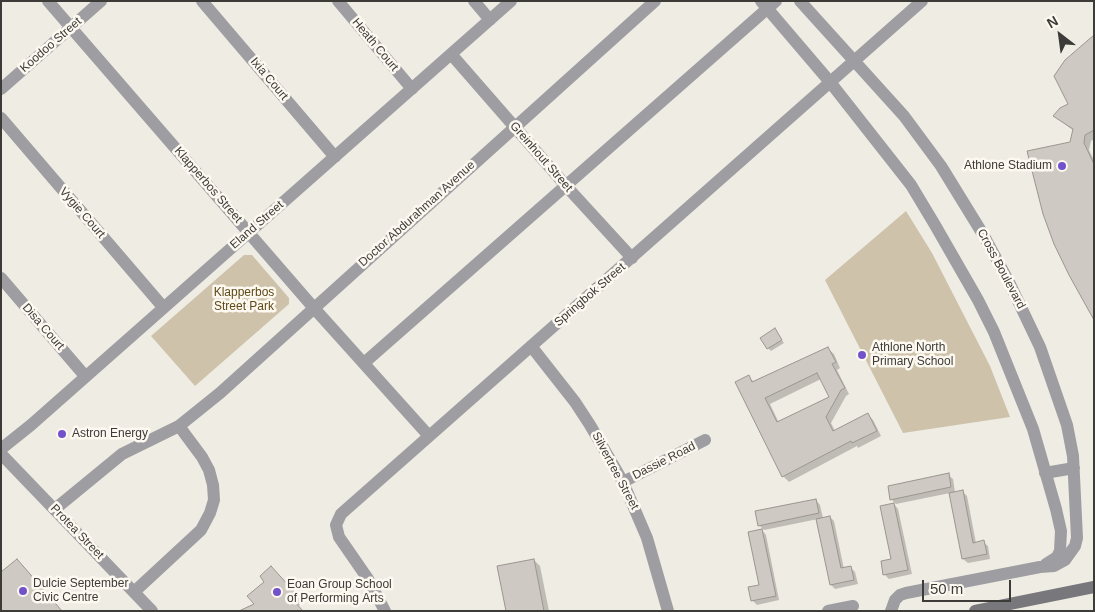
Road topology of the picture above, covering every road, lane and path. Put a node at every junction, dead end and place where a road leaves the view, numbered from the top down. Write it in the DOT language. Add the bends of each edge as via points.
graph roads {
  1 [pos="48,1"];
  2 [pos="101,1"];
  3 [pos="202,1"];
  4 [pos="338,1"];
  5 [pos="474,1"];
  6 [pos="512,1"];
  7 [pos="654,1"];
  8 [pos="800,1"];
  9 [pos="922,1"];
  10 [pos="768,4"];
  11 [pos="490,20"];
  12 [pos="71,27"];
  13 [pos="452,54"];
  14 [pos="854,61"];
  15 [pos="830,82"];
  16 [pos="1,89"];
  17 [pos="412,89"];
  18 [pos="1,118"];
  19 [pos="514,126"];
  20 [pos="335,158"];
  21 [pos="566,186"];
  22 [pos="249,232"];
  23 [pos="632,258"];
  24 [pos="1,278"];
  25 [pos="314,307"];
  26 [pos="163,308"];
  27 [pos="531,346"];
  28 [pos="364,363"];
  29 [pos="85,376"];
  30 [pos="179,426"];
  31 [pos="429,436"];
  32 [pos="705,440"];
  33 [pos="1,448"];
  34 [pos="1,454"];
  35 [pos="1074,468"];
  36 [pos="1045,473"];
  37 [pos="623,482"];
  38 [pos="55,509"];
  39 [pos="1040,567"];
  40 [pos="1094,587"];
  41 [pos="134,592"];
  42 [pos="853,606"];
  43 [pos="152,611"];
  44 [pos="385,611"];
  45 [pos="668,611"];
  46 [pos="828,611"];
  47 [pos="891,611"];
  48 [pos="975,611"];
  1 -- 12 [label="street, Klapperbos Street"];
  2 -- 12 [label="street, Koodoo Street"];
  3 -- 20 [label="street, Ixia Court"];
  4 -- 17 [label="street, Heath Court"];
  5 -- 11 [label="street"];
  6 -- 11 [label="street, Eland Street"];
  7 -- 19 [label="street, Doctor Abdurahman Avenue"];
  8 -- 14 [label="street, Cross Boulevard"];
  9 -- 14 [label="street, Springbok Street"];
  10 -- 15 [label="street, Cross Boulevard"];
  10 -- 21 [label="street"];
  11 -- 13 [label="street, Eland Street"];
  12 -- 16 [label="street, Koodoo Street"];
  12 -- 22 [label="street, Klapperbos Street"];
  13 -- 17 [label="street, Eland Street"];
  13 -- 19 [label="street, Greinhout Street"];
  14 -- 15 [label="street, Springbok Street"];
  14 -- 35 [label="street, Cross Boulevard" via="904,116 941,166 993,252 1053,382 1067,425"];
  15 -- 23 [label="street, Springbok Street"];
  15 -- 36 [label="street, Cross Boulevard" via="911,185 978,300 1033,429"];
  17 -- 20 [label="street, Eland Street"];
  18 -- 26 [label="street, Vygie Court"];
  19 -- 21 [label="street, Greinhout Street"];
  19 -- 25 [label="street, Doctor Abdurahman Avenue"];
  20 -- 22 [label="street, Eland Street"];
  21 -- 23 [label="street, Greinhout Street"];
  21 -- 28 [label="street"];
  22 -- 25 [label="street, Klapperbos Street"];
  22 -- 26 [label="street, Eland Street"];
  23 -- 27 [label="street, Springbok Street"];
  24 -- 29 [label="street, Disa Court"];
  25 -- 28 [label="street, Klapperbos Street"];
  25 -- 30 [label="street, Doctor Abdurahman Avenue"];
  26 -- 29 [label="street, Eland Street"];
  27 -- 31 [label="street, Springbok Street"];
  27 -- 37 [label="street, Silvertree Street" via="585,417"];
  28 -- 31 [label="street, Klapperbos Street"];
  29 -- 33 [label="street, Eland Street"];
  30 -- 38 [label="street, Doctor Abdurahman Avenue" via="122,454"];
  30 -- 41 [label="street" via="209,470 214,500 201,530"];
  31 -- 44 [label="street, Springbok Street" via="346,507 336,525 339,537 368,578"];
  32 -- 37 [label="street, Dassie Road"];
  34 -- 38 [label="street, Protea Street"];
  35 -- 36 [label="street"];
  35 -- 39 [label="street, Cross Boulevard" via="1075,546 1060,563"];
  36 -- 39 [label="street, Cross Boulevard" via="1062,540 1057,557"];
  37 -- 45 [label="street, Silvertree Street" via="647,538"];
  38 -- 41 [label="street, Protea Street"];
  39 -- 47 [label="street, Cross Boulevard" via="906,593 895,600"];
  40 -- 48 [label="main road"];
  41 -- 43 [label="street, Protea Street"];
  42 -- 46 [label="street"];
}
